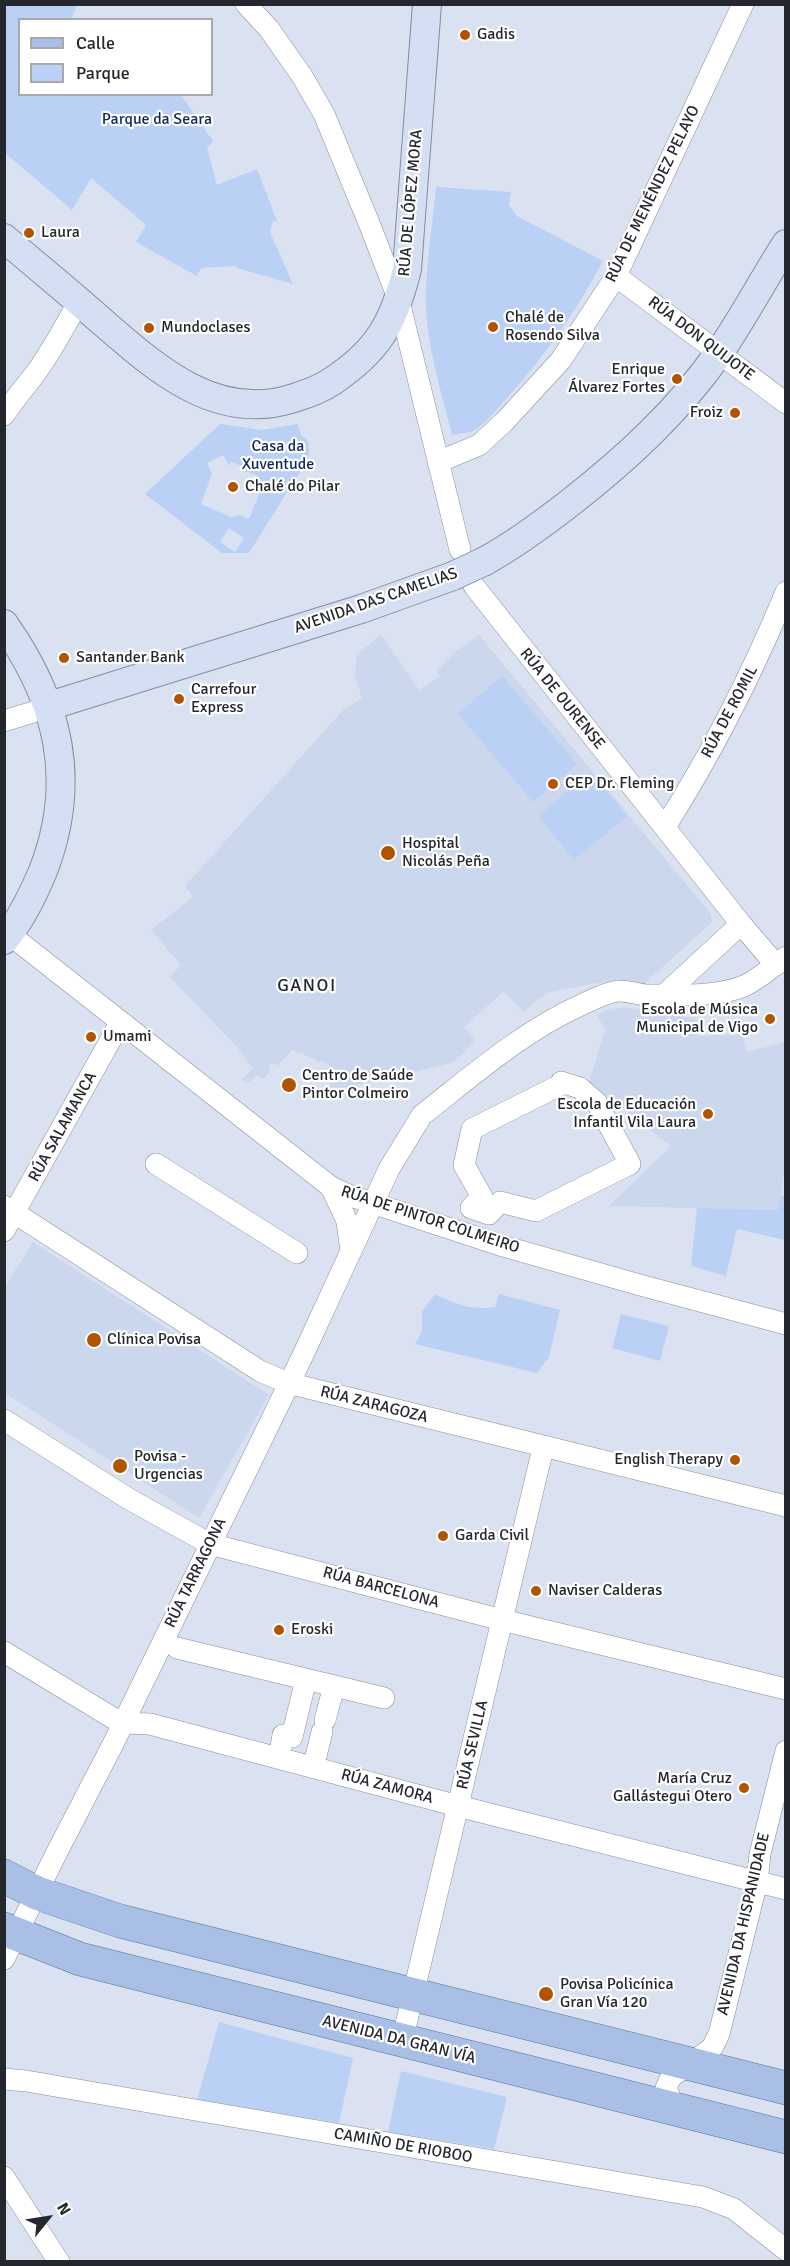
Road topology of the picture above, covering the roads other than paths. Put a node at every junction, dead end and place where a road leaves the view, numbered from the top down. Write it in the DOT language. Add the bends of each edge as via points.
graph roads {
  1 [pos="246,4"];
  2 [pos="427,4"];
  3 [pos="743,4"];
  4 [pos="4,238"];
  5 [pos="786,244"];
  6 [pos="616,276"];
  7 [pos="79,301"];
  8 [pos="399,301"];
  9 [pos="720,352"];
  10 [pos="786,403"];
  11 [pos="4,415"];
  12 [pos="438,462"];
  13 [pos="468,568"];
  14 [pos="786,592"];
  15 [pos="4,624"];
  16 [pos="41,709"];
  17 [pos="4,721"];
  18 [pos="665,827"];
  19 [pos="741,924"];
  20 [pos="7,937"];
  21 [pos="781,961"];
  22 [pos="664,995"];
  23 [pos="120,1023"];
  24 [pos="580,1088"];
  25 [pos="156,1164"];
  26 [pos="330,1187"];
  27 [pos="373,1203"];
  28 [pos="8,1217"];
  29 [pos="351,1252"];
  30 [pos="297,1253"];
  31 [pos="786,1324"];
  32 [pos="288,1383"];
  33 [pos="4,1420"];
  34 [pos="543,1448"];
  35 [pos="786,1506"];
  36 [pos="210,1544"];
  37 [pos="502,1620"];
  38 [pos="177,1648"];
  39 [pos="4,1652"];
  40 [pos="306,1679"];
  41 [pos="334,1686"];
  42 [pos="786,1689"];
  43 [pos="384,1698"];
  44 [pos="124,1723"];
  45 [pos="281,1747"];
  46 [pos="786,1751"];
  47 [pos="316,1756"];
  48 [pos="781,1788"];
  49 [pos="459,1806"];
  50 [pos="4,1876"];
  51 [pos="757,1882"];
  52 [pos="786,1889"];
  53 [pos="37,1893"];
  54 [pos="8,1941"];
  55 [pos="414,1995"];
  56 [pos="402,2041"];
  57 [pos="690,2064"];
  58 [pos="4,2079"];
  59 [pos="786,2088"];
  60 [pos="675,2110"];
  61 [pos="786,2138"];
  62 [pos="4,2177"];
  63 [pos="786,2250"];
  64 [pos="59,2262"];
  1 -- 8 [label="street, RÚA DE OURENSE" via="269,29 324,114"];
  2 -- 8 [label="main road, RÚA DE LÓPEZ MORA" via="407,269"];
  3 -- 6 [label="street, RÚA DE MENÉNDEZ PELAYO"];
  4 -- 7 [label="main road, RÚA DE LÓPEZ MORA"];
  5 -- 9 [label="main road, AVENIDA DAS CAMELIAS"];
  6 -- 9 [label="street, RÚA DON QUIJOTE"];
  6 -- 12 [label="street, RÚA DE MENÉNDEZ PELAYO" via="561,360 504,422 479,445"];
  7 -- 8 [label="main road, RÚA DE LÓPEZ MORA" via="151,363 193,391 252,405 284,402 319,390 346,372 386,331"];
  7 -- 11 [label="street" via="36,373"];
  8 -- 12 [label="street, RÚA DE OURENSE"];
  9 -- 10 [label="street, RÚA DON QUIJOTE"];
  9 -- 13 [label="main road, AVENIDA DAS CAMELIAS" via="677,407 627,456 536,530"];
  12 -- 13 [label="street, RÚA DE OURENSE"];
  13 -- 16 [label="main road, AVENIDA DAS CAMELIAS" via="361,609"];
  13 -- 18 [label="street, RÚA DE OURENSE" via="498,620"];
  14 -- 18 [label="street, RÚA DE ROMIL" via="760,656 690,789"];
  15 -- 16 [label="main road" via="32,667"];
  16 -- 17 [label="street, AVENIDA DAS CAMELIAS"];
  16 -- 20 [label="main road" via="62,774 62,789 52,848 32,897"];
  18 -- 19 [label="street, RÚA DE OURENSE"];
  19 -- 21 [label="street, RÚA DE OURENSE"];
  19 -- 22 [label="street"];
  20 -- 23 [label="street, RÚA DE PINTOR COLMEIRO"];
  21 -- 22 [label="street, RÚA TARRAGONA" via="744,986 705,994"];
  22 -- 27 [label="street, RÚA TARRAGONA" via="618,992 600,997 548,1022 506,1049 422,1115"];
  23 -- 26 [label="street, RÚA DE PINTOR COLMEIRO"];
  23 -- 28 [label="street, RÚA SALAMANCA"];
  24 -- 24 [label="street" via="597,1103 630,1164 536,1211 500,1202 489,1214 471,1208 482,1197 464,1165 472,1129 561,1082"];
  25 -- 30 [label="street"];
  26 -- 27 [label="street, RÚA DE PINTOR COLMEIRO"];
  26 -- 29 [label="street" via="347,1221"];
  27 -- 29 [label="street, RÚA TARRAGONA"];
  27 -- 31 [label="street, RÚA DE PINTOR COLMEIRO" via="503,1246"];
  28 -- 32 [label="street, RÚA ZARAGOZA" via="260,1371"];
  29 -- 32 [label="street, RÚA TARRAGONA"];
  32 -- 34 [label="street, RÚA ZARAGOZA"];
  32 -- 36 [label="street, RÚA TARRAGONA"];
  33 -- 36 [label="street, RÚA BARCELONA" via="129,1499"];
  34 -- 35 [label="street, RÚA ZARAGOZA"];
  34 -- 37 [label="street, RÚA SEVILLA"];
  36 -- 37 [label="street, RÚA BARCELONA"];
  36 -- 44 [label="street, RÚA TARRAGONA"];
  37 -- 42 [label="street, RÚA BARCELONA"];
  37 -- 49 [label="street, RÚA SEVILLA"];
  38 -- 40 [label="street"];
  39 -- 44 [label="street, RÚA ZAMORA"];
  40 -- 41 [label="street"];
  40 -- 45 [label="street" via="292,1737 284,1735"];
  41 -- 43 [label="street"];
  41 -- 47 [label="street"];
  44 -- 49 [label="street, RÚA ZAMORA" via="150,1724"];
  44 -- 53 [label="street, RÚA TARRAGONA"];
  46 -- 48 [label="street, AVENIDA DA HISPANIDADE"];
  48 -- 51 [label="street, AVENIDA DA HISPANIDADE" via="760,1854"];
  49 -- 51 [label="street, RÚA ZAMORA"];
  49 -- 55 [label="street, RÚA SEVILLA"];
  50 -- 53 [label="main road"];
  51 -- 52 [label="street, RÚA ZAMORA"];
  51 -- 57 [label="street, AVENIDA DA HISPANIDADE" via="719,2034 712,2048"];
  53 -- 54 [label="street, AVENIDA DA GRAN VÍA"];
  53 -- 55 [label="main road" via="120,1921"];
  54 -- 56 [label="main road, AVENIDA DA GRAN VÍA"];
  55 -- 56 [label="street, RÚA SEVILLA"];
  55 -- 57 [label="main road"];
  56 -- 60 [label="main road, AVENIDA DA GRAN VÍA"];
  57 -- 59 [label="main road"];
  57 -- 60 [label="street, AVENIDA DA HISPANIDADE" via="671,2077 666,2088"];
  58 -- 63 [label="street, CAMIÑO DE RIOBOO" via="703,2197 734,2209"];
  60 -- 61 [label="main road, AVENIDA DA GRAN VÍA"];
  62 -- 64 [label="street"];
}
